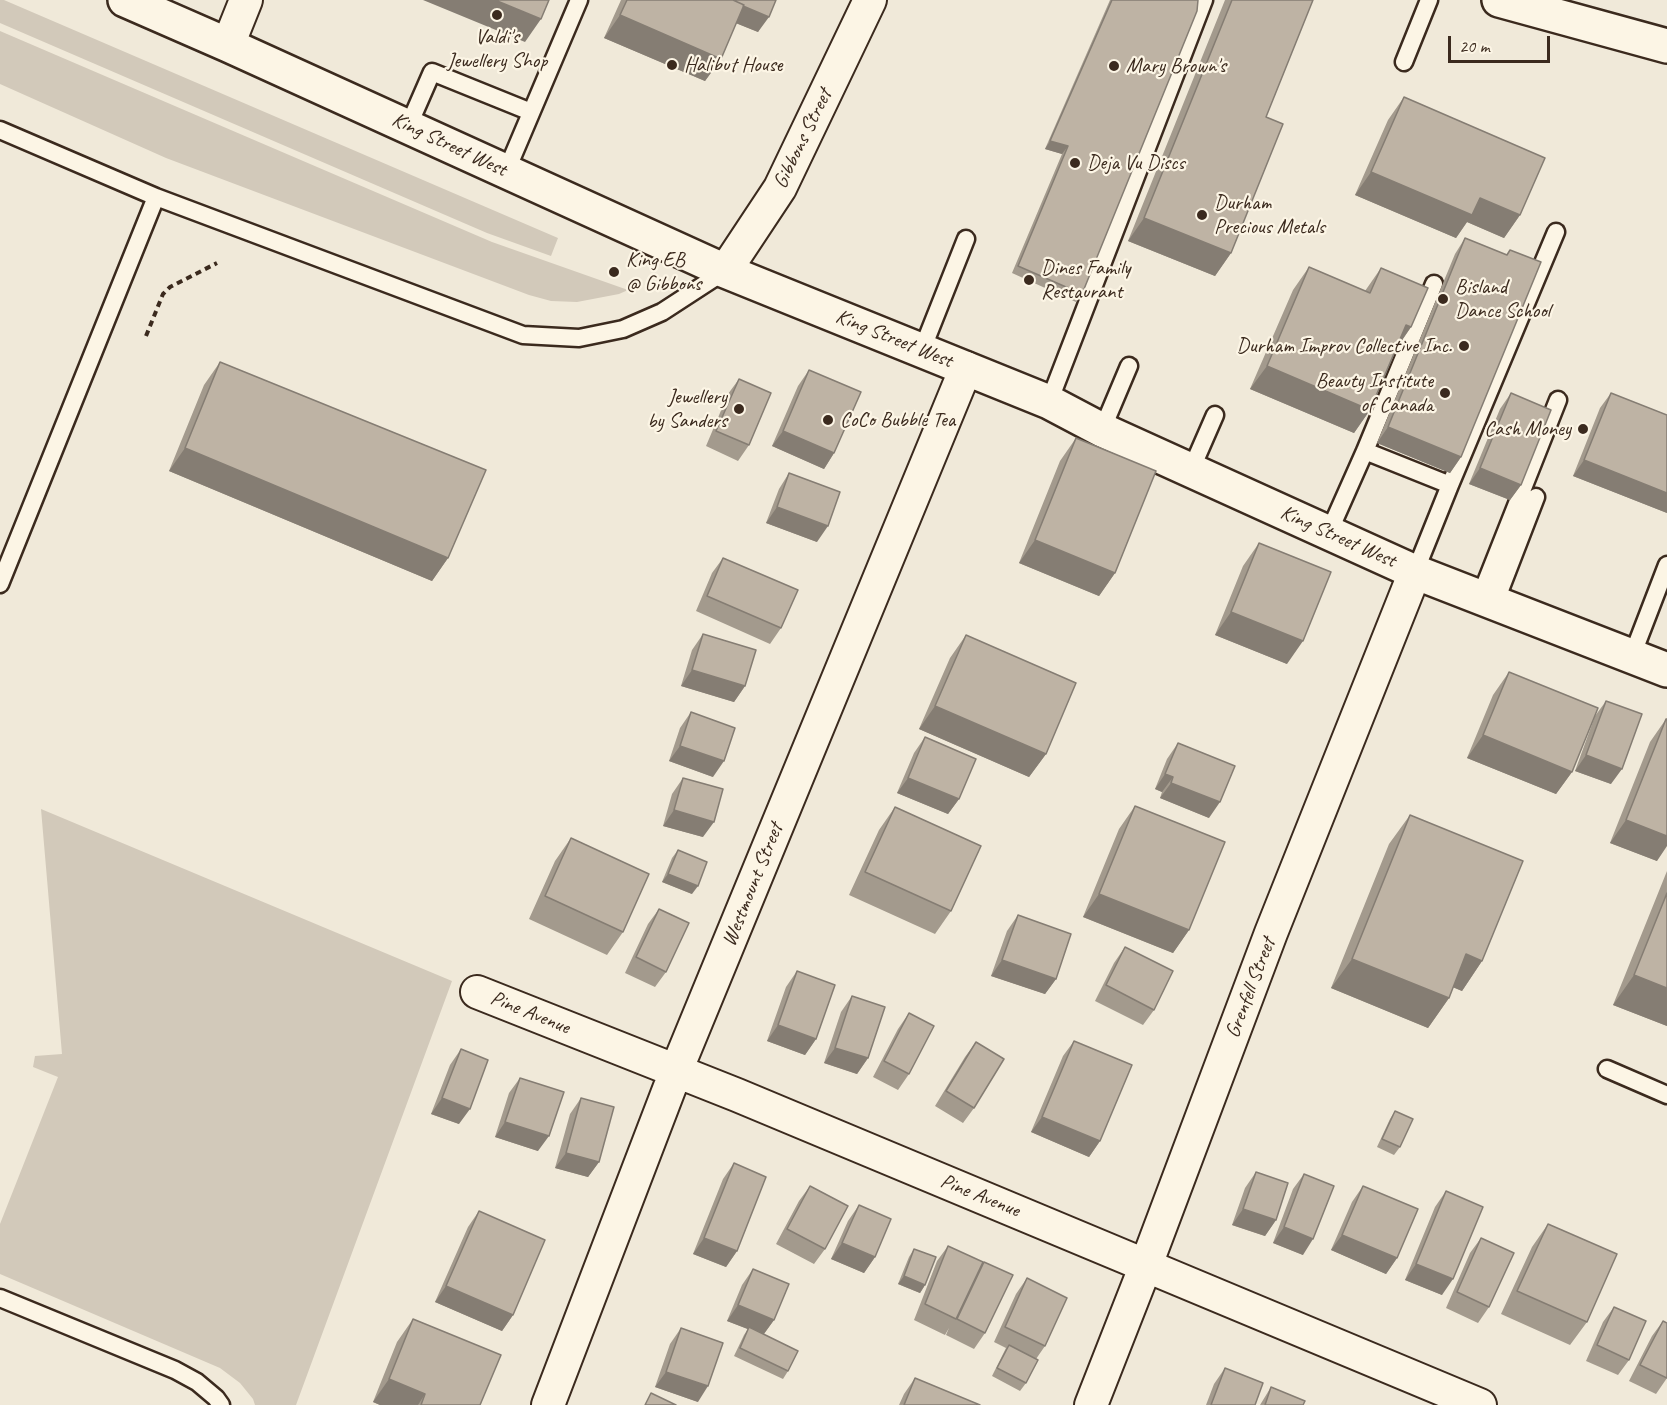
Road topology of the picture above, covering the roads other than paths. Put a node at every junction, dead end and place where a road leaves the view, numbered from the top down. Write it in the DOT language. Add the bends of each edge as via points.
graph roads {
  1 [pos="124,0"];
  2 [pos="246,0"];
  3 [pos="579,0"];
  4 [pos="870,0"];
  5 [pos="1204,0"];
  6 [pos="1429,0"];
  7 [pos="1499,0"];
  8 [pos="228,45"];
  9 [pos="1667,46"];
  10 [pos="1404,62"];
  11 [pos="531,112"];
  12 [pos="408,127"];
  13 [pos="0,130"];
  14 [pos="506,172"];
  15 [pos="156,197"];
  16 [pos="1556,232"];
  17 [pos="966,239"];
  18 [pos="725,271"];
  19 [pos="1434,284"];
  20 [pos="922,350"];
  21 [pos="1129,366"];
  22 [pos="966,368"];
  23 [pos="1557,400"];
  24 [pos="1049,402"];
  25 [pos="1215,415"];
  26 [pos="1102,430"];
  27 [pos="1365,451"];
  28 [pos="1191,470"];
  29 [pos="1449,485"];
  30 [pos="1536,497"];
  31 [pos="1329,532"];
  32 [pos="1667,565"];
  33 [pos="1415,572"];
  34 [pos="0,584"];
  35 [pos="1487,600"];
  36 [pos="1632,657"];
  37 [pos="1667,670"];
  38 [pos="477,992"];
  39 [pos="1607,1069"];
  40 [pos="676,1071"];
  41 [pos="1667,1095"];
  42 [pos="1146,1265"];
  43 [pos="0,1298"];
  44 [pos="221,1405"];
  45 [pos="548,1405"];
  46 [pos="1091,1405"];
  47 [pos="1480,1405"];
  1 -- 8 [label="main road, King Street West"];
  2 -- 8 [label="street"];
  3 -- 11 [label="lane"];
  4 -- 18 [label="street, Gibbons Street" via="780,188"];
  5 -- 24 [label="lane"];
  6 -- 10 [label="lane"];
  7 -- 9 [label="main road"];
  8 -- 12 [label="main road, King Street West"];
  11 -- 12 [label="lane" via="432,72"];
  11 -- 14 [label="lane"];
  12 -- 14 [label="main road, King Street West"];
  13 -- 15 [label="lane"];
  14 -- 18 [label="main road, King Street West"];
  15 -- 18 [label="lane" via="523,335 579,338 623,329 662,312"];
  15 -- 34 [label="lane"];
  16 -- 29 [label="lane"];
  17 -- 20 [label="lane"];
  18 -- 20 [label="main road, King Street West"];
  19 -- 27 [label="lane"];
  20 -- 22 [label="main road, King Street West"];
  21 -- 26 [label="lane"];
  22 -- 24 [label="main road, King Street West"];
  22 -- 40 [label="street, Westmount Street"];
  23 -- 35 [label="lane"];
  24 -- 26 [label="main road, King Street West"];
  25 -- 28 [label="lane"];
  26 -- 28 [label="main road, King Street West"];
  27 -- 29 [label="lane"];
  27 -- 31 [label="lane"];
  28 -- 31 [label="main road, King Street West"];
  29 -- 33 [label="lane"];
  30 -- 35 [label="lane"];
  31 -- 33 [label="main road, King Street West"];
  32 -- 36 [label="lane"];
  33 -- 35 [label="main road, King Street West"];
  33 -- 42 [label="street, Grenfell Street" via="1271,933"];
  35 -- 36 [label="main road, King Street West"];
  36 -- 37 [label="main road, King Street West"];
  38 -- 40 [label="street, Pine Avenue"];
  39 -- 41 [label="lane"];
  40 -- 42 [label="street, Pine Avenue"];
  40 -- 45 [label="street, Westmount Street"];
  42 -- 46 [label="street, Grenfell Street"];
  42 -- 47 [label="street, Pine Avenue"];
  43 -- 44 [label="lane" via="175,1370 197,1382"];
}
